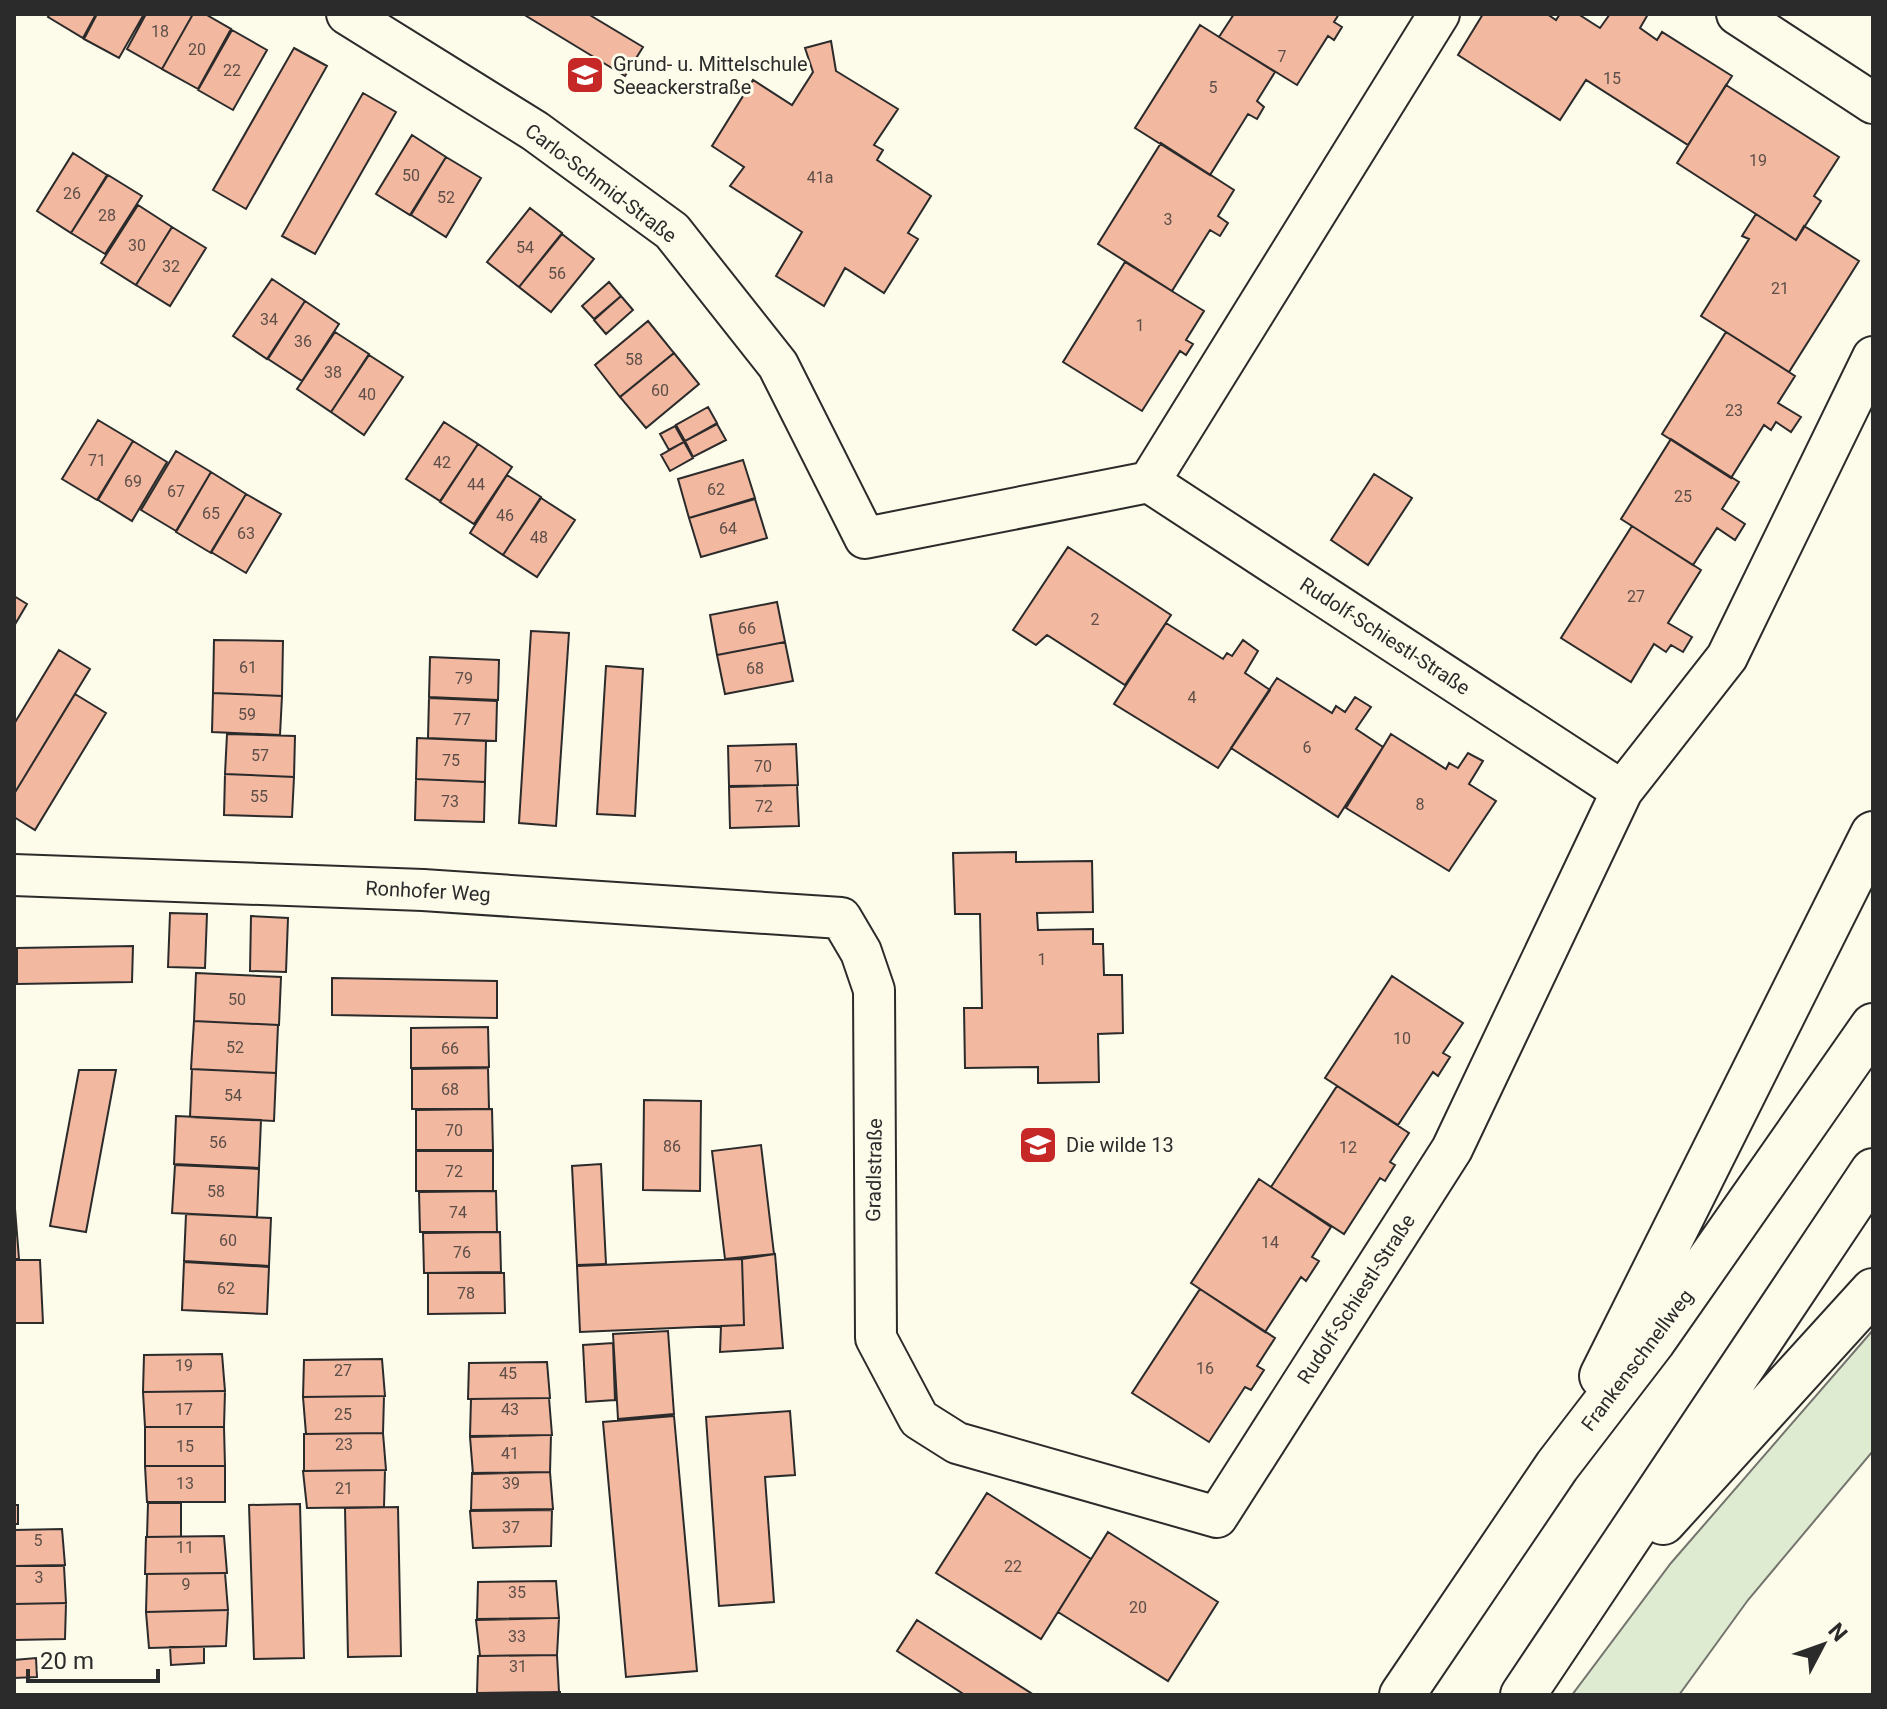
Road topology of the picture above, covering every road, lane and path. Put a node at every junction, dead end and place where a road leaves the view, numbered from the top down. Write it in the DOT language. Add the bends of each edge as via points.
graph roads {
  1 [pos="347,14"];
  2 [pos="1439,14"];
  3 [pos="1737,14"];
  4 [pos="1873,103"];
  5 [pos="1873,357"];
  6 [pos="1149,482"];
  7 [pos="1622,791"];
  8 [pos="1873,834"];
  9 [pos="14,875"];
  10 [pos="841,918"];
  11 [pos="1873,1026"];
  12 [pos="1873,1171"];
  13 [pos="1873,1291"];
  14 [pos="919,1419"];
  15 [pos="1557,1466"];
  16 [pos="1572,1621"];
  17 [pos="1402,1695"];
  18 [pos="1523,1695"];
  1 -- 6 [label="street, Carlo-Schmid-Straße" via="535,131 672,231 778,365 865,538"];
  2 -- 6 [label="street"];
  3 -- 4 [label="street"];
  5 -- 7 [label="street, Rudolf-Schiestl-Straße" via="1727,657"];
  6 -- 7 [label="street, Rudolf-Schiestl-Straße"];
  7 -- 14 [label="street, Rudolf-Schiestl-Straße" via="1452,1149 1217,1517 957,1443"];
  8 -- 15 [label="highway"];
  9 -- 10 [label="street, Ronhofer Weg" via="423,890"];
  10 -- 14 [label="street, Gradlstraße" via="861,952 874,990 876,1338"];
  11 -- 15 [label="highway, Frankenschnellweg" via="1653,1341"];
  12 -- 16 [label="highway"];
  13 -- 16 [label="highway"];
  15 -- 17 [label="highway, Frankenschnellweg"];
  16 -- 18 [label="highway"];
}
